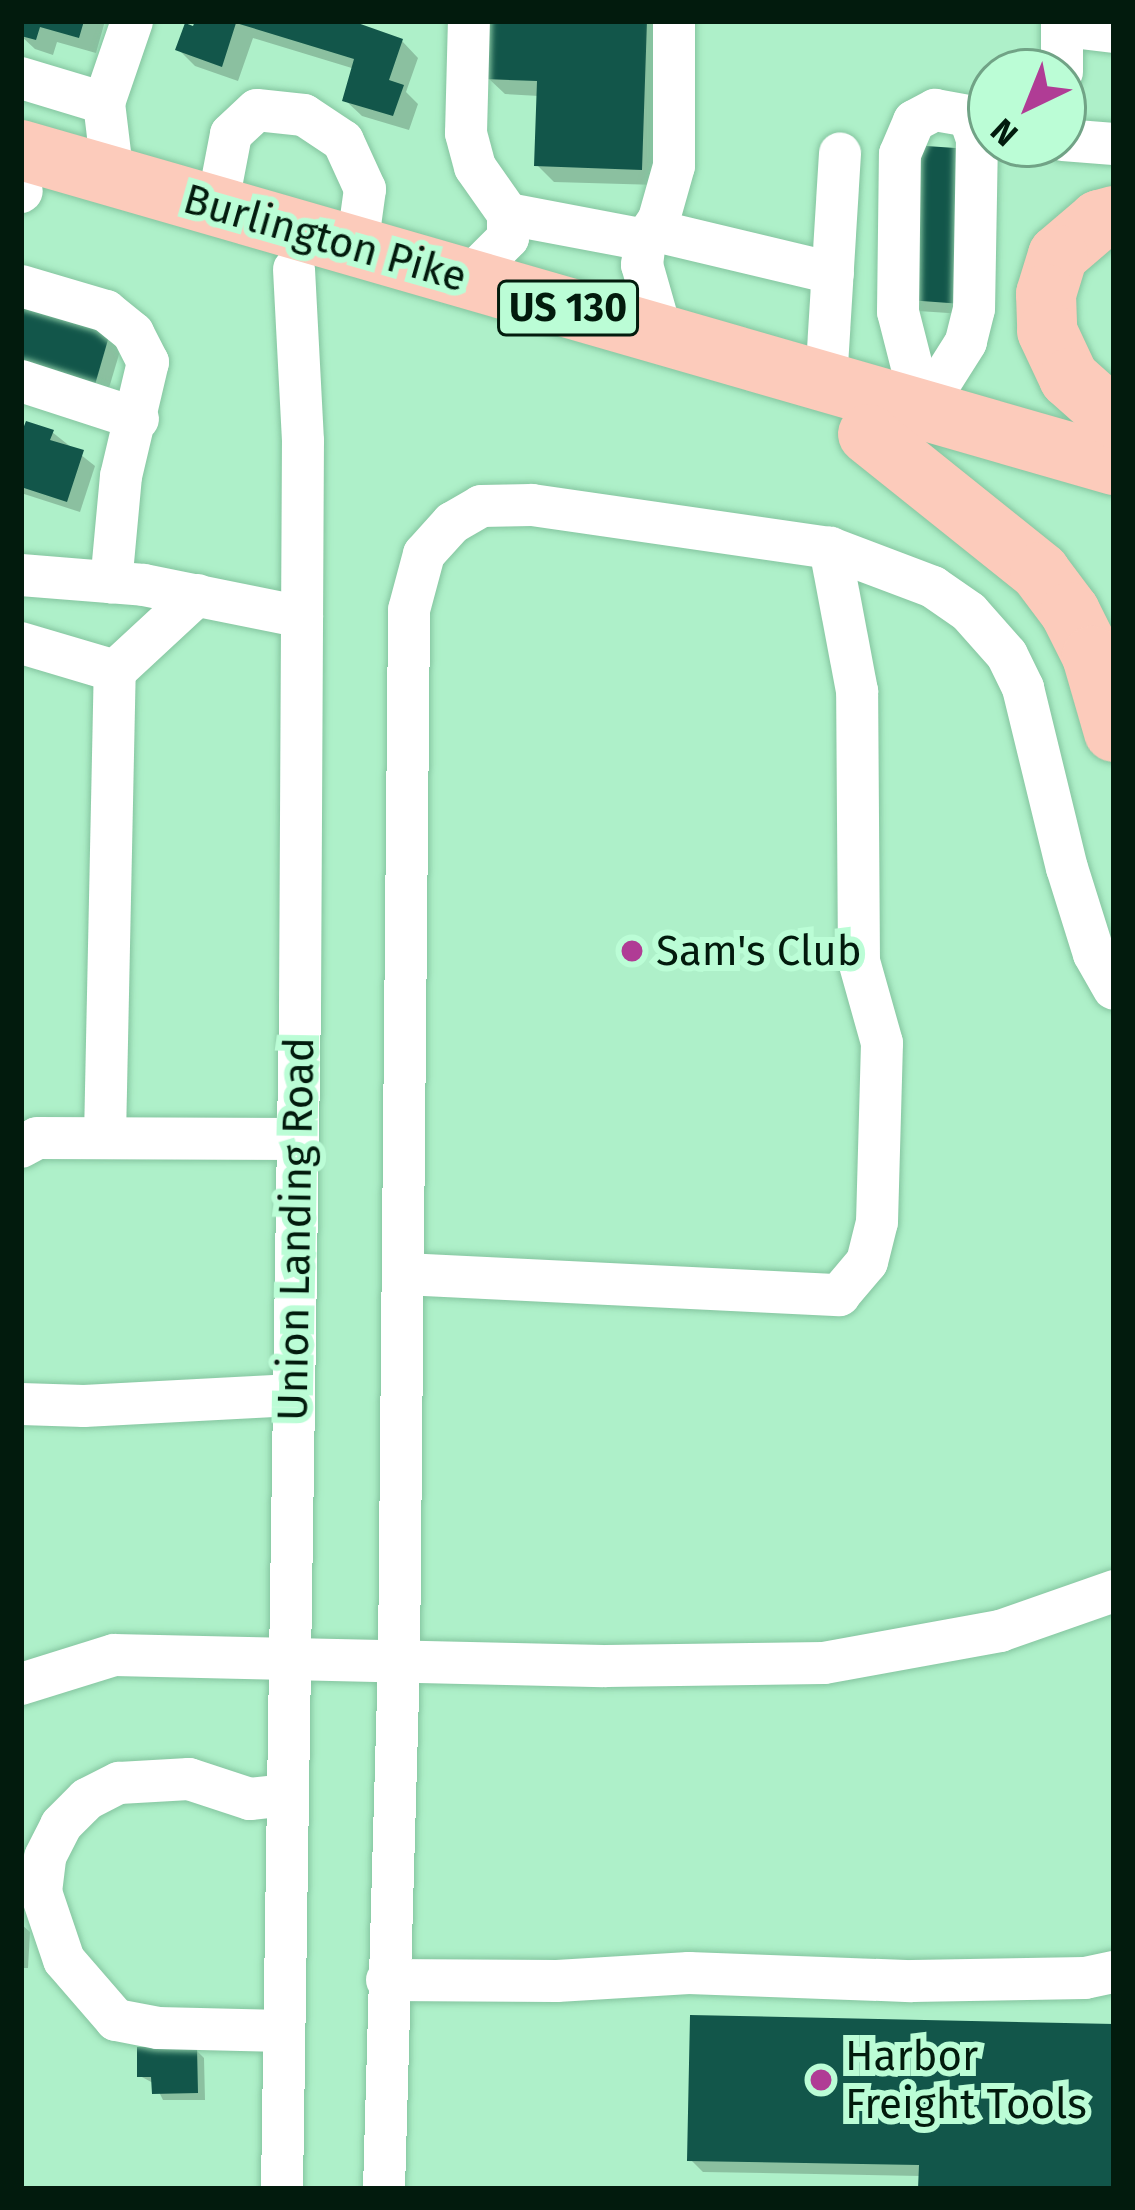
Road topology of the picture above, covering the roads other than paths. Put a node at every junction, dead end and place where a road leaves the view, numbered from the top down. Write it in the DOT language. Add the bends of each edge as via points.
graph roads {
  1 [pos="132,21"];
  2 [pos="469,21"];
  3 [pos="674,21"];
  4 [pos="1063,23"];
  5 [pos="1114,32"];
  6 [pos="21,78"];
  7 [pos="104,103"];
  8 [pos="21,150"];
  9 [pos="840,153"];
  10 [pos="113,177"];
  11 [pos="22,192"];
  12 [pos="217,207"];
  13 [pos="508,214"];
  14 [pos="1114,217"];
  15 [pos="649,235"];
  16 [pos="357,247"];
  17 [pos="294,269"];
  18 [pos="833,273"];
  19 [pos="467,279"];
  20 [pos="21,286"];
  21 [pos="662,335"];
  22 [pos="21,382"];
  23 [pos="826,382"];
  24 [pos="923,410"];
  25 [pos="1114,418"];
  26 [pos="138,419"];
  27 [pos="868,434"];
  28 [pos="1114,465"];
  29 [pos="1114,505"];
  30 [pos="830,548"];
  31 [pos="21,575"];
  32 [pos="111,583"];
  33 [pos="197,596"];
  34 [pos="302,617"];
  35 [pos="21,643"];
  36 [pos="115,671"];
  37 [pos="1114,732"];
  38 [pos="1114,989"];
  39 [pos="105,1137"];
  40 [pos="296,1139"];
  41 [pos="21,1147"];
  42 [pos="404,1274"];
  43 [pos="293,1395"];
  44 [pos="21,1404"];
  45 [pos="1114,1591"];
  46 [pos="399,1658"];
  47 [pos="287,1660"];
  48 [pos="21,1684"];
  49 [pos="286,1795"];
  50 [pos="1114,1972"];
  51 [pos="387,1980"];
  52 [pos="283,2031"];
  53 [pos="282,2189"];
  54 [pos="384,2189"];
  1 -- 7 [label="street"];
  2 -- 13 [label="street" via="466,133 475,167"];
  3 -- 15 [label="street" via="674,166"];
  4 -- 5 [label="street"];
  6 -- 7 [label="street"];
  7 -- 10 [label="street"];
  8 -- 10 [label="highway, Burlington Pike / US 130"];
  9 -- 18 [label="street"];
  10 -- 12 [label="highway, Burlington Pike / US 130"];
  11 -- 17 [label="highway, Burlington Pike / US 130"];
  12 -- 16 [label="highway, Burlington Pike / US 130"];
  12 -- 16 [label="street" via="231,134 257,110 304,115 344,142 365,189"];
  13 -- 15 [label="street"];
  13 -- 19 [label="street" via="508,238"];
  14 -- 25 [label="highway" via="1058,255 1046,294 1047,331 1069,378"];
  15 -- 18 [label="street"];
  15 -- 21 [label="street" via="642,265"];
  16 -- 19 [label="highway, Burlington Pike / US 130"];
  17 -- 27 [label="highway, Burlington Pike / US 130"];
  17 -- 34 [label="street, Union Landing Road"];
  18 -- 23 [label="street"];
  19 -- 21 [label="highway, Burlington Pike / US 130"];
  20 -- 26 [label="street" via="106,311 133,332 148,362"];
  21 -- 23 [label="highway, Burlington Pike / US 130"];
  22 -- 26 [label="street"];
  23 -- 24 [label="highway, Burlington Pike / US 130"];
  24 -- 24 [label="street" via="898,312 900,154 914,121 935,110 968,116 977,139 974,309 966,342"];
  24 -- 28 [label="highway, Burlington Pike / US 130"];
  26 -- 32 [label="street" via="121,476"];
  27 -- 29 [label="highway, Burlington Pike / US 130"];
  27 -- 37 [label="highway" via="1040,572 1092,656"];
  30 -- 38 [label="street" via="934,587 1007,655 1029,706 1094,954"];
  30 -- 42 [label="street" via="532,505 482,506 452,523 424,554 409,610"];
  30 -- 42 [label="street" via="857,691 860,961 882,1043 877,1222 866,1262 839,1295"];
  31 -- 32 [label="street"];
  32 -- 33 [label="street"];
  33 -- 34 [label="street"];
  33 -- 36 [label="street"];
  34 -- 40 [label="street, Union Landing Road"];
  35 -- 36 [label="street"];
  36 -- 39 [label="street"];
  39 -- 40 [label="street"];
  39 -- 41 [label="street" via="37,1138"];
  40 -- 43 [label="street, Union Landing Road"];
  42 -- 46 [label="street"];
  43 -- 44 [label="street"];
  43 -- 47 [label="street, Union Landing Road"];
  45 -- 46 [label="street" via="1000,1631 824,1663"];
  46 -- 47 [label="street"];
  46 -- 51 [label="street"];
  47 -- 48 [label="street" via="114,1655"];
  47 -- 49 [label="street, Union Landing Road"];
  49 -- 52 [label="street, Union Landing Road"];
  49 -- 52 [label="street" via="250,1799 189,1779 119,1783 87,1798 61,1825 45,1857 41,1892 64,1960 116,2020"];
  50 -- 51 [label="street" via="912,1982 688,1973"];
  51 -- 54 [label="street"];
  52 -- 53 [label="street, Union Landing Road"];
}
